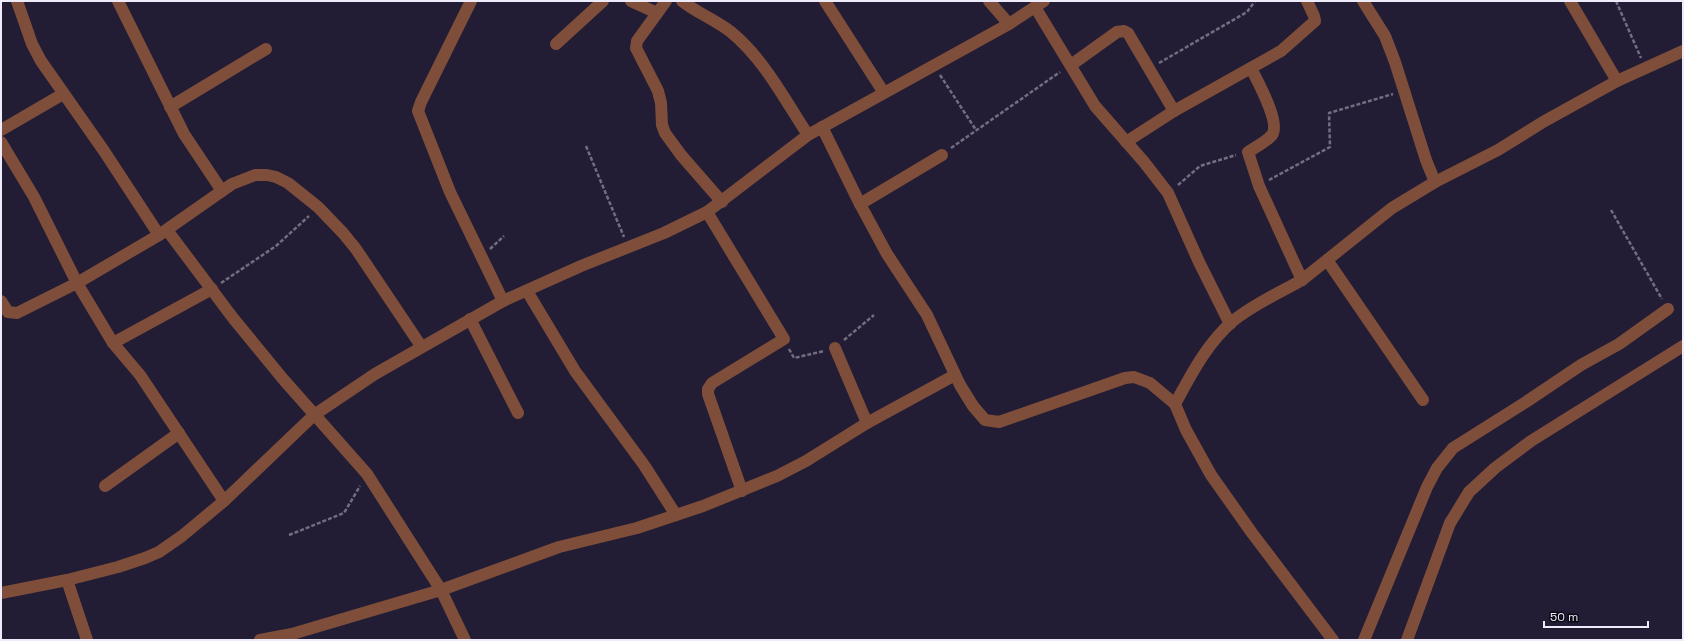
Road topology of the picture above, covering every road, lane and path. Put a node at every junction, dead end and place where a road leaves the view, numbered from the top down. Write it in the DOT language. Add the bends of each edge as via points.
graph roads {
  1 [pos="17,1"];
  2 [pos="118,1"];
  3 [pos="472,1"];
  4 [pos="603,1"];
  5 [pos="631,1"];
  6 [pos="666,1"];
  7 [pos="682,1"];
  8 [pos="826,1"];
  9 [pos="989,1"];
  10 [pos="1255,1"];
  11 [pos="1307,1"];
  12 [pos="1364,1"];
  13 [pos="1570,1"];
  14 [pos="1616,1"];
  15 [pos="1040,4"];
  16 [pos="657,13"];
  17 [pos="1009,24"];
  18 [pos="556,44"];
  19 [pos="266,49"];
  20 [pos="1683,51"];
  21 [pos="1070,65"];
  22 [pos="935,66"];
  23 [pos="1645,67"];
  24 [pos="1250,68"];
  25 [pos="1150,69"];
  26 [pos="1617,81"];
  27 [pos="1403,91"];
  28 [pos="884,93"];
  29 [pos="63,94"];
  30 [pos="170,107"];
  31 [pos="1174,112"];
  32 [pos="822,127"];
  33 [pos="1,130"];
  34 [pos="976,130"];
  35 [pos="808,135"];
  36 [pos="1,142"];
  37 [pos="1126,142"];
  38 [pos="586,146"];
  39 [pos="1248,152"];
  40 [pos="942,155"];
  41 [pos="1435,182"];
  42 [pos="1259,186"];
  43 [pos="222,191"];
  44 [pos="1168,193"];
  45 [pos="722,202"];
  46 [pos="860,204"];
  47 [pos="318,207"];
  48 [pos="1611,210"];
  49 [pos="707,212"];
  50 [pos="163,232"];
  51 [pos="628,248"];
  52 [pos="1327,260"];
  53 [pos="1302,280"];
  54 [pos="77,283"];
  55 [pos="212,289"];
  56 [pos="527,290"];
  57 [pos="1,301"];
  58 [pos="503,301"];
  59 [pos="1668,309"];
  60 [pos="874,315"];
  61 [pos="470,319"];
  62 [pos="1230,324"];
  63 [pos="784,339"];
  64 [pos="113,342"];
  65 [pos="421,346"];
  66 [pos="1683,346"];
  67 [pos="835,348"];
  68 [pos="955,375"];
  69 [pos="1423,400"];
  70 [pos="1175,404"];
  71 [pos="518,413"];
  72 [pos="314,415"];
  73 [pos="867,423"];
  74 [pos="179,432"];
  75 [pos="367,474"];
  76 [pos="105,486"];
  77 [pos="742,490"];
  78 [pos="224,501"];
  79 [pos="676,515"];
  80 [pos="289,535"];
  81 [pos="67,580"];
  82 [pos="441,590"];
  83 [pos="1,593"];
  84 [pos="87,640"];
  85 [pos="260,640"];
  86 [pos="466,640"];
  87 [pos="1333,640"];
  88 [pos="1364,640"];
  89 [pos="1407,640"];
  1 -- 29 [label="street" via="32,44"];
  2 -- 30 [label="street"];
  3 -- 58 [label="street" via="418,111 450,192"];
  4 -- 18 [label="street"];
  5 -- 16 [label="street"];
  6 -- 16 [label="street"];
  7 -- 35 [label="street" via="737,38 761,64"];
  8 -- 28 [label="street"];
  9 -- 17 [label="street"];
  10 -- 25 [label="path" via="1247,12"];
  11 -- 24 [label="street" via="1315,18 1314,24 1281,51"];
  12 -- 27 [label="street" via="1385,36 1396,62"];
  13 -- 26 [label="street"];
  14 -- 23 [label="path"];
  15 -- 17 [label="street"];
  15 -- 21 [label="street"];
  16 -- 45 [label="street" via="636,44 658,91 664,129 681,155"];
  17 -- 22 [label="street"];
  19 -- 30 [label="street"];
  20 -- 23 [label="street"];
  21 -- 25 [label="street" via="1120,31 1128,33"];
  21 -- 34 [label="path"];
  21 -- 37 [label="street" via="1101,115"];
  22 -- 28 [label="street"];
  22 -- 34 [label="path"];
  23 -- 26 [label="street"];
  24 -- 31 [label="street"];
  24 -- 39 [label="street" via="1271,111 1274,126 1271,135"];
  25 -- 31 [label="street"];
  26 -- 41 [label="street" via="1498,150"];
  27 -- 41 [label="street"];
  27 -- 42 [label="path" via="1328,113 1330,147"];
  28 -- 32 [label="street"];
  29 -- 33 [label="street"];
  29 -- 50 [label="street"];
  30 -- 43 [label="street" via="184,134"];
  31 -- 37 [label="street"];
  32 -- 35 [label="street"];
  32 -- 46 [label="street"];
  34 -- 40 [label="path"];
  35 -- 45 [label="street"];
  36 -- 54 [label="street" via="34,197"];
  37 -- 44 [label="street"];
  38 -- 51 [label="path"];
  39 -- 42 [label="street"];
  39 -- 44 [label="path" via="1200,166"];
  40 -- 46 [label="street"];
  41 -- 52 [label="street" via="1392,208"];
  42 -- 53 [label="street"];
  43 -- 47 [label="street" via="245,178 267,175 288,183"];
  43 -- 50 [label="street"];
  44 -- 62 [label="street"];
  45 -- 49 [label="street"];
  46 -- 68 [label="street" via="873,230 930,321"];
  47 -- 55 [label="path" via="276,246"];
  47 -- 65 [label="street" via="356,249"];
  48 -- 59 [label="path"];
  49 -- 51 [label="street"];
  49 -- 63 [label="street"];
  50 -- 54 [label="street"];
  50 -- 55 [label="street"];
  51 -- 56 [label="street"];
  52 -- 53 [label="street"];
  52 -- 69 [label="street"];
  53 -- 62 [label="street" via="1248,310"];
  54 -- 57 [label="street" via="14,314 8,312"];
  54 -- 64 [label="street"];
  55 -- 64 [label="street"];
  55 -- 72 [label="street"];
  56 -- 58 [label="street"];
  56 -- 79 [label="street" via="575,371 644,464"];
  58 -- 61 [label="street"];
  59 -- 88 [label="street" via="1629,337 1453,448 1437,468 1427,487"];
  60 -- 67 [label="path"];
  61 -- 65 [label="street"];
  61 -- 71 [label="street"];
  62 -- 70 [label="street" via="1206,350"];
  63 -- 67 [label="path" via="794,358"];
  63 -- 77 [label="street" via="712,383 708,389"];
  64 -- 74 [label="street" via="140,375"];
  65 -- 72 [label="street"];
  66 -- 89 [label="street" via="1531,441 1474,486 1450,524"];
  67 -- 73 [label="street"];
  68 -- 70 [label="street" via="978,412 985,420 992,422 999,422 1129,378 1142,379 1150,383"];
  68 -- 73 [label="street"];
  70 -- 87 [label="street" via="1211,475"];
  72 -- 75 [label="street"];
  72 -- 78 [label="street"];
  73 -- 77 [label="street" via="806,461"];
  74 -- 76 [label="street"];
  74 -- 78 [label="street"];
  75 -- 80 [label="path" via="344,513"];
  75 -- 82 [label="street"];
  77 -- 79 [label="street"];
  78 -- 81 [label="street" via="159,552 118,567"];
  79 -- 82 [label="street" via="637,528 559,547"];
  81 -- 83 [label="street"];
  81 -- 84 [label="street"];
  82 -- 85 [label="street" via="292,634"];
  82 -- 86 [label="street"];
}
